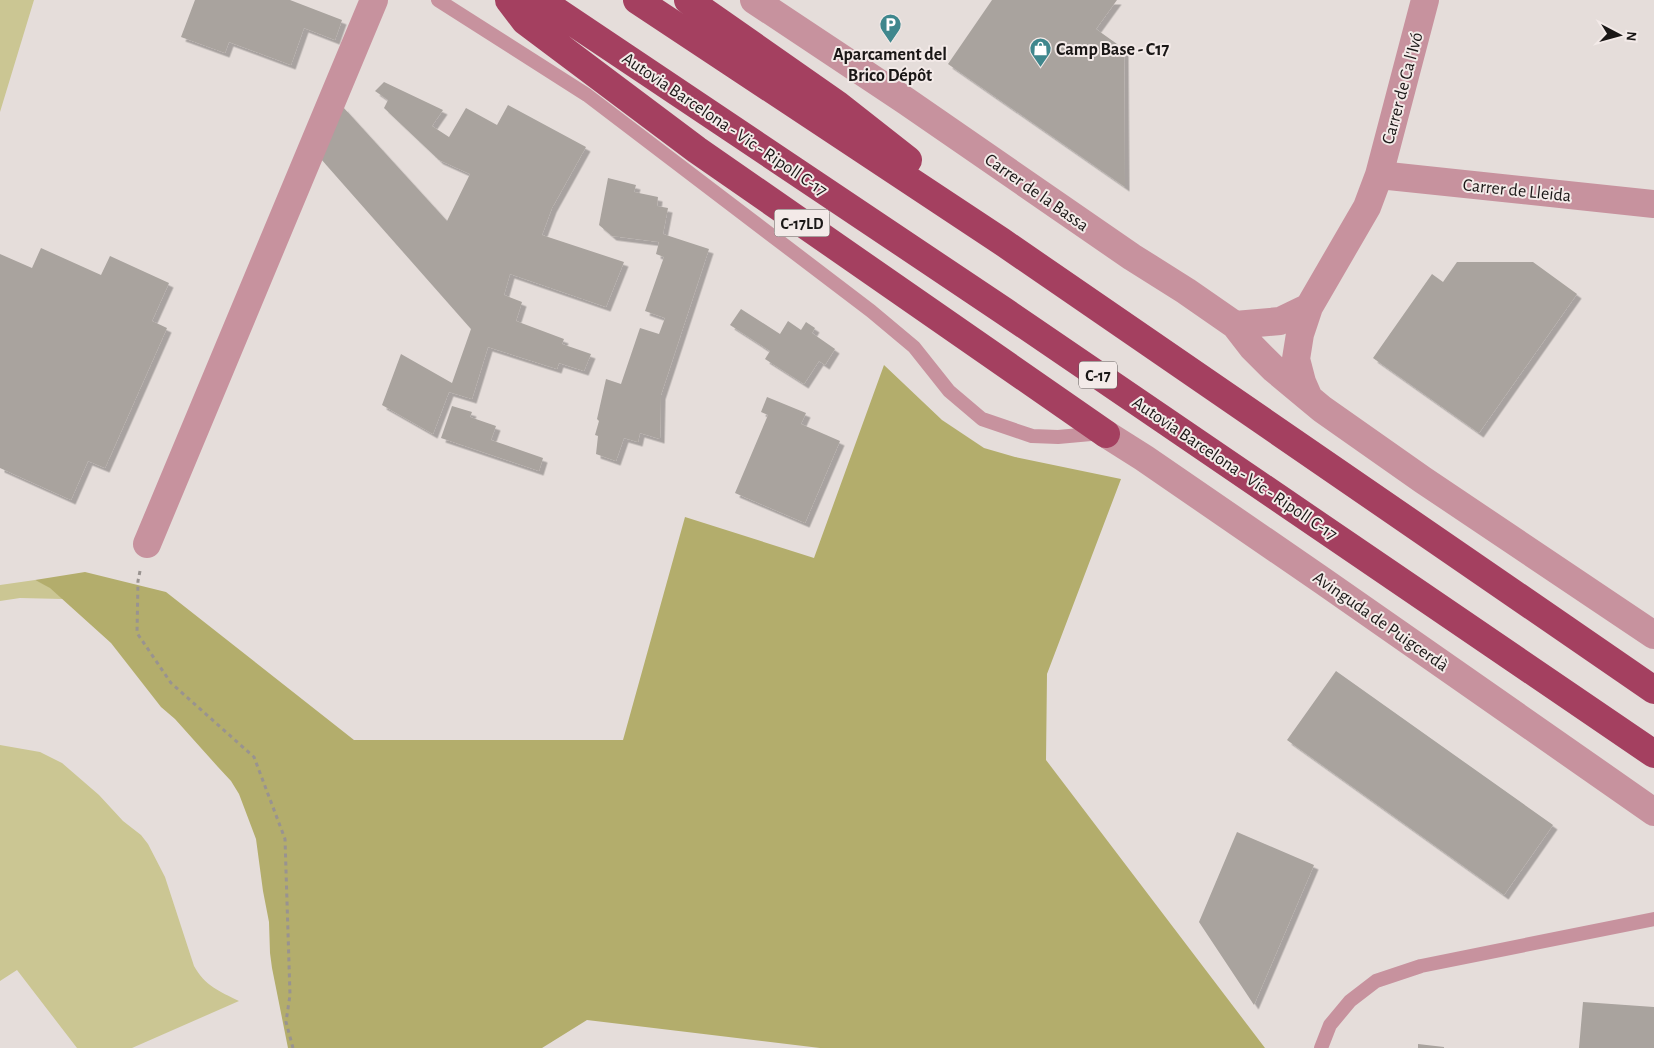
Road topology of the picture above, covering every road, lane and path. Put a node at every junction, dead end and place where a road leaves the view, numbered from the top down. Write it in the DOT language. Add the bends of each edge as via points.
graph roads {
  1 [pos="374,0"];
  2 [pos="438,0"];
  3 [pos="508,0"];
  4 [pos="540,0"];
  5 [pos="637,0"];
  6 [pos="688,0"];
  7 [pos="754,0"];
  8 [pos="1425,0"];
  9 [pos="1379,175"];
  10 [pos="1654,204"];
  11 [pos="1001,241"];
  12 [pos="1309,307"];
  13 [pos="1235,325"];
  14 [pos="1309,398"];
  15 [pos="1106,434"];
  16 [pos="147,544"];
  17 [pos="1654,635"];
  18 [pos="1654,690"];
  19 [pos="1654,754"];
  20 [pos="1654,812"];
  21 [pos="1654,919"];
  22 [pos="293,1048"];
  23 [pos="1321,1048"];
  1 -- 16 [label="street"];
  2 -- 15 [label="lane" via="587,95 871,311 914,347 949,391 982,419 1032,436"];
  3 -- 15 [label="highway, C-17LD" via="525,22 697,150"];
  4 -- 19 [label="highway, Autovia Barcelona - Vic - Ripoll C-17 / C-17" via="1004,311"];
  5 -- 11 [label="highway"];
  6 -- 11 [label="highway" via="838,104 949,192"];
  7 -- 13 [label="street, Carrer de la Bassa"];
  8 -- 9 [label="street, Carrer de Ca l'Ivó"];
  9 -- 10 [label="street, Carrer de Lleida"];
  9 -- 12 [label="street, Carrer de Ca l'Ivó" via="1367,207"];
  11 -- 18 [label="highway"];
  12 -- 13 [label="street" via="1280,321"];
  12 -- 14 [label="street" via="1296,359"];
  13 -- 14 [label="street, Carrer de la Bassa" via="1274,369"];
  14 -- 17 [label="street"];
  15 -- 20 [label="street, Avinguda de Puigcerdà / C-17LD"];
  16 -- 22 [label="path" via="138,581 137,633 171,683 254,757 285,839 290,996 286,1022"];
  21 -- 23 [label="lane" via="1421,966 1376,981 1350,1001 1330,1025"];
}
